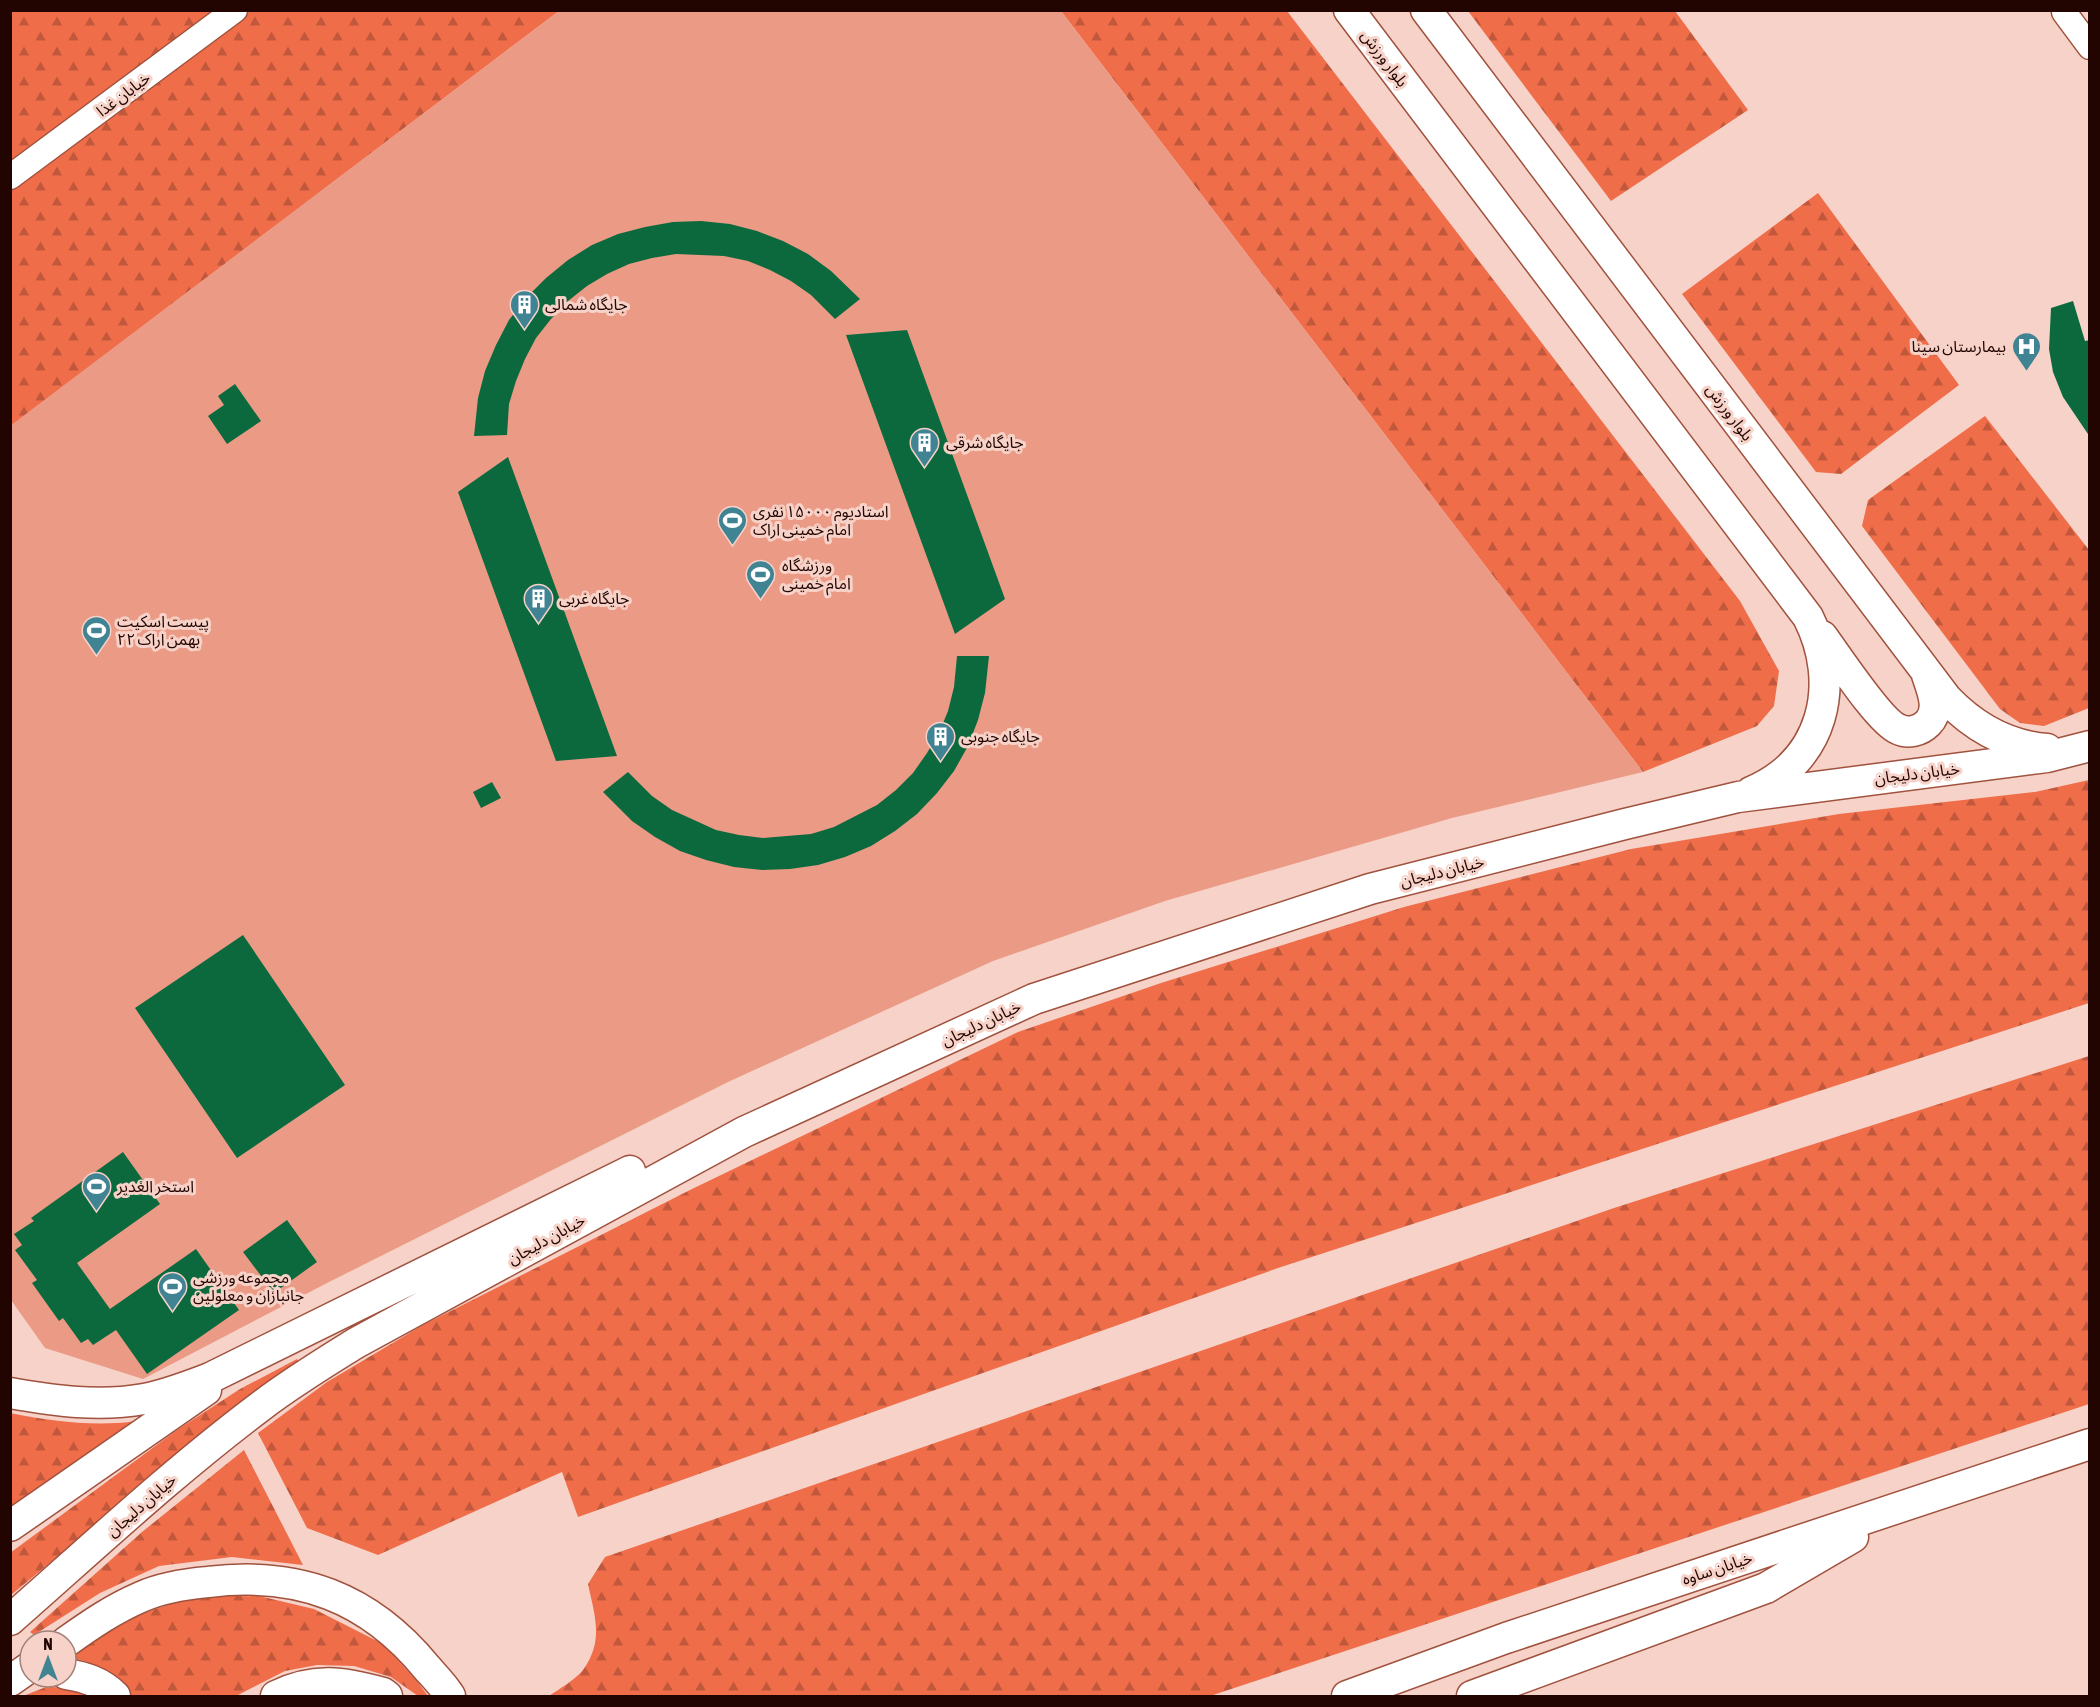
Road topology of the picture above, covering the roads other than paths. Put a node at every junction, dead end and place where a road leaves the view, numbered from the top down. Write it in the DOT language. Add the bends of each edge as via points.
graph roads {
  1 [pos="235,10"];
  2 [pos="1349,10"];
  3 [pos="1426,10"];
  4 [pos="2066,10"];
  5 [pos="2090,46"];
  6 [pos="10,177"];
  7 [pos="1808,617"];
  8 [pos="1926,672"];
  9 [pos="2083,748"];
  10 [pos="1738,797"];
  11 [pos="744,1132"];
  12 [pos="253,1357"];
  13 [pos="10,1393"];
  14 [pos="2090,1444"];
  15 [pos="1908,1506"];
  16 [pos="10,1526"];
  17 [pos="10,1620"];
  18 [pos="78,1634"];
  19 [pos="78,1676"];
  20 [pos="115,1696"];
  21 [pos="276,1696"];
  22 [pos="387,1696"];
  23 [pos="450,1696"];
  24 [pos="1347,1696"];
  25 [pos="1472,1696"];
  1 -- 6 [label="street, خیابان غذا"];
  2 -- 7 [label="main road, بلوار ورزش"];
  3 -- 8 [label="main road, بلوار ورزش"];
  4 -- 5 [label="street"];
  7 -- 8 [label="main road" via="1872,704 1897,729 1919,729 1931,719 1935,704"];
  7 -- 10 [label="main road, بلوار ورزش" via="1817,635 1826,674 1815,730 1784,772"];
  8 -- 9 [label="main road, بلوار ورزش" via="1959,711 1987,732 2022,745 2058,750"];
  9 -- 10 [label="main road, خیابان دلیجان" via="2047,757"];
  10 -- 11 [label="main road, خیابان دلیجان" via="1370,889 1034,999"];
  11 -- 12 [label="main road" via="630,1171"];
  11 -- 17 [label="main road, خیابان دلیجان" via="366,1337 306,1374 206,1449"];
  12 -- 13 [label="main road" via="210,1378 127,1402 54,1401"];
  12 -- 16 [label="main road"];
  14 -- 15 [label="main road, خیابان ساوه"];
  15 -- 24 [label="main road, خیابان ساوه" via="1506,1638"];
  15 -- 25 [label="main road" via="1766,1588"];
  18 -- 23 [label="main road" via="142,1596 185,1584 266,1579 306,1585 345,1600 380,1621 414,1651"];
  19 -- 20 [label="main road" via="105,1686"];
  21 -- 22 [label="main road" via="319,1683 351,1684"];
}
